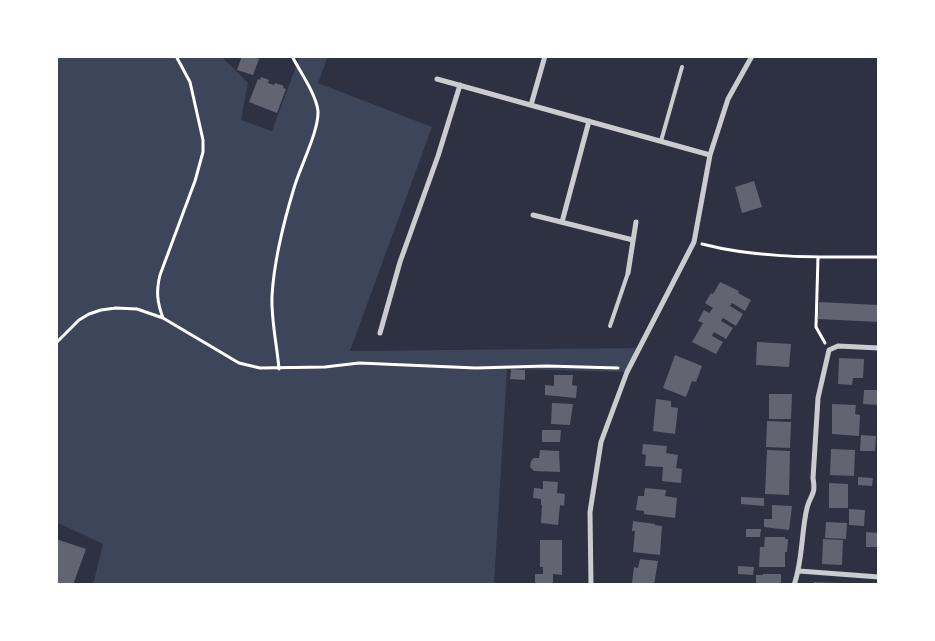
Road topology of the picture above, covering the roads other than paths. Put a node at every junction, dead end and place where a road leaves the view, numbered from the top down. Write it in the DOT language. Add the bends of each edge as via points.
graph roads {
  1 [pos="545,56"];
  2 [pos="752,56"];
  3 [pos="682,68"];
  4 [pos="438,79"];
  5 [pos="460,85"];
  6 [pos="531,105"];
  7 [pos="589,121"];
  8 [pos="661,141"];
  9 [pos="710,155"];
  10 [pos="533,215"];
  11 [pos="562,222"];
  12 [pos="636,222"];
  13 [pos="633,240"];
  14 [pos="628,273"];
  15 [pos="610,326"];
  16 [pos="380,333"];
  17 [pos="879,348"];
  18 [pos="799,571"];
  19 [pos="879,577"];
  20 [pos="591,585"];
  21 [pos="794,585"];
  1 -- 6 [label="street"];
  2 -- 9 [label="street" via="728,99"];
  3 -- 8 [label="lane"];
  4 -- 5 [label="street"];
  5 -- 6 [label="street"];
  5 -- 16 [label="street" via="400,262"];
  6 -- 7 [label="street"];
  7 -- 8 [label="street"];
  7 -- 11 [label="street"];
  8 -- 9 [label="street"];
  9 -- 20 [label="street" via="694,242 628,369 601,442 590,512"];
  10 -- 11 [label="street"];
  11 -- 13 [label="street"];
  12 -- 13 [label="street"];
  13 -- 14 [label="street"];
  14 -- 15 [label="lane"];
  17 -- 18 [label="street" via="838,346 829,350 818,398 815,490 808,507"];
  18 -- 19 [label="street"];
  18 -- 21 [label="street"];
}
